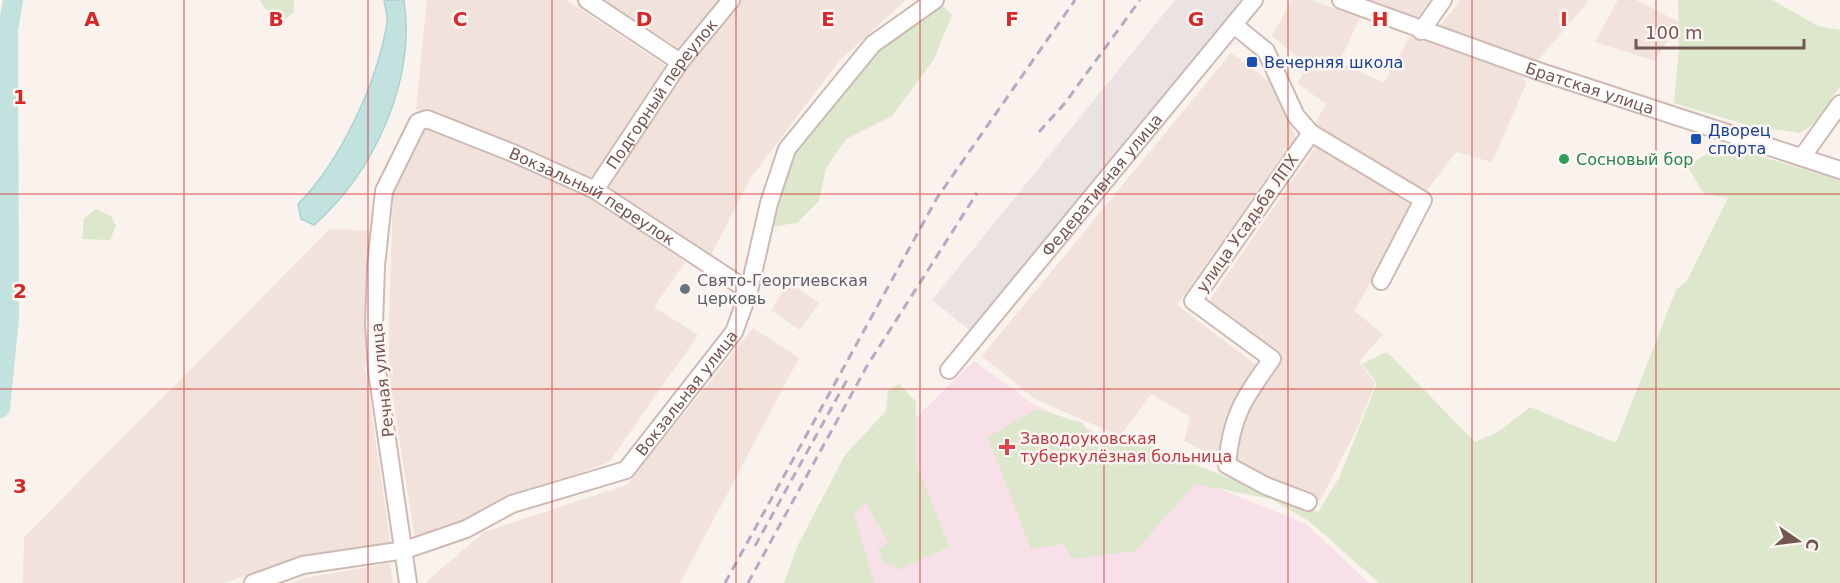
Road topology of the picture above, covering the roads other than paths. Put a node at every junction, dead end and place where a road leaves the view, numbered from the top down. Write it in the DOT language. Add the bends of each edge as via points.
graph roads {
  1 [pos="587,0"];
  2 [pos="731,0"];
  3 [pos="935,0"];
  4 [pos="1254,0"];
  5 [pos="1341,0"];
  6 [pos="1443,0"];
  7 [pos="1234,25"];
  8 [pos="1421,31"];
  9 [pos="680,62"];
  10 [pos="1840,104"];
  11 [pos="427,119"];
  12 [pos="1311,133"];
  13 [pos="1802,158"];
  14 [pos="1840,170"];
  15 [pos="595,190"];
  16 [pos="1381,281"];
  17 [pos="749,291"];
  18 [pos="949,370"];
  19 [pos="1308,502"];
  20 [pos="405,550"];
  21 [pos="253,583"];
  22 [pos="408,583"];
  1 -- 9 [label="street"];
  2 -- 9 [label="street, Подгорный переулок"];
  3 -- 17 [label="street, Вокзальная улица" via="873,44 787,148 768,203"];
  4 -- 7 [label="street, Федеративная улица"];
  5 -- 8 [label="street, Братская улица"];
  6 -- 8 [label="street"];
  7 -- 12 [label="street" via="1266,51 1296,116"];
  7 -- 18 [label="street, Федеративная улица"];
  8 -- 13 [label="street, Братская улица"];
  9 -- 15 [label="street, Подгорный переулок"];
  10 -- 13 [label="street"];
  11 -- 15 [label="street, Вокзальный переулок"];
  11 -- 20 [label="street, Речная улица" via="413,128 384,191 376,266 377,371"];
  12 -- 16 [label="street" via="1423,200"];
  12 -- 19 [label="street, улица Усадьба ЛПХ" via="1193,301 1272,359 1240,403 1227,465"];
  13 -- 14 [label="street, Братская улица"];
  15 -- 17 [label="street, Вокзальный переулок"];
  17 -- 20 [label="street, Вокзальная улица" via="734,332 626,470 512,504 466,529"];
  20 -- 21 [label="street, Вокзальная улица" via="303,565"];
  20 -- 22 [label="street, Речная улица"];
}
